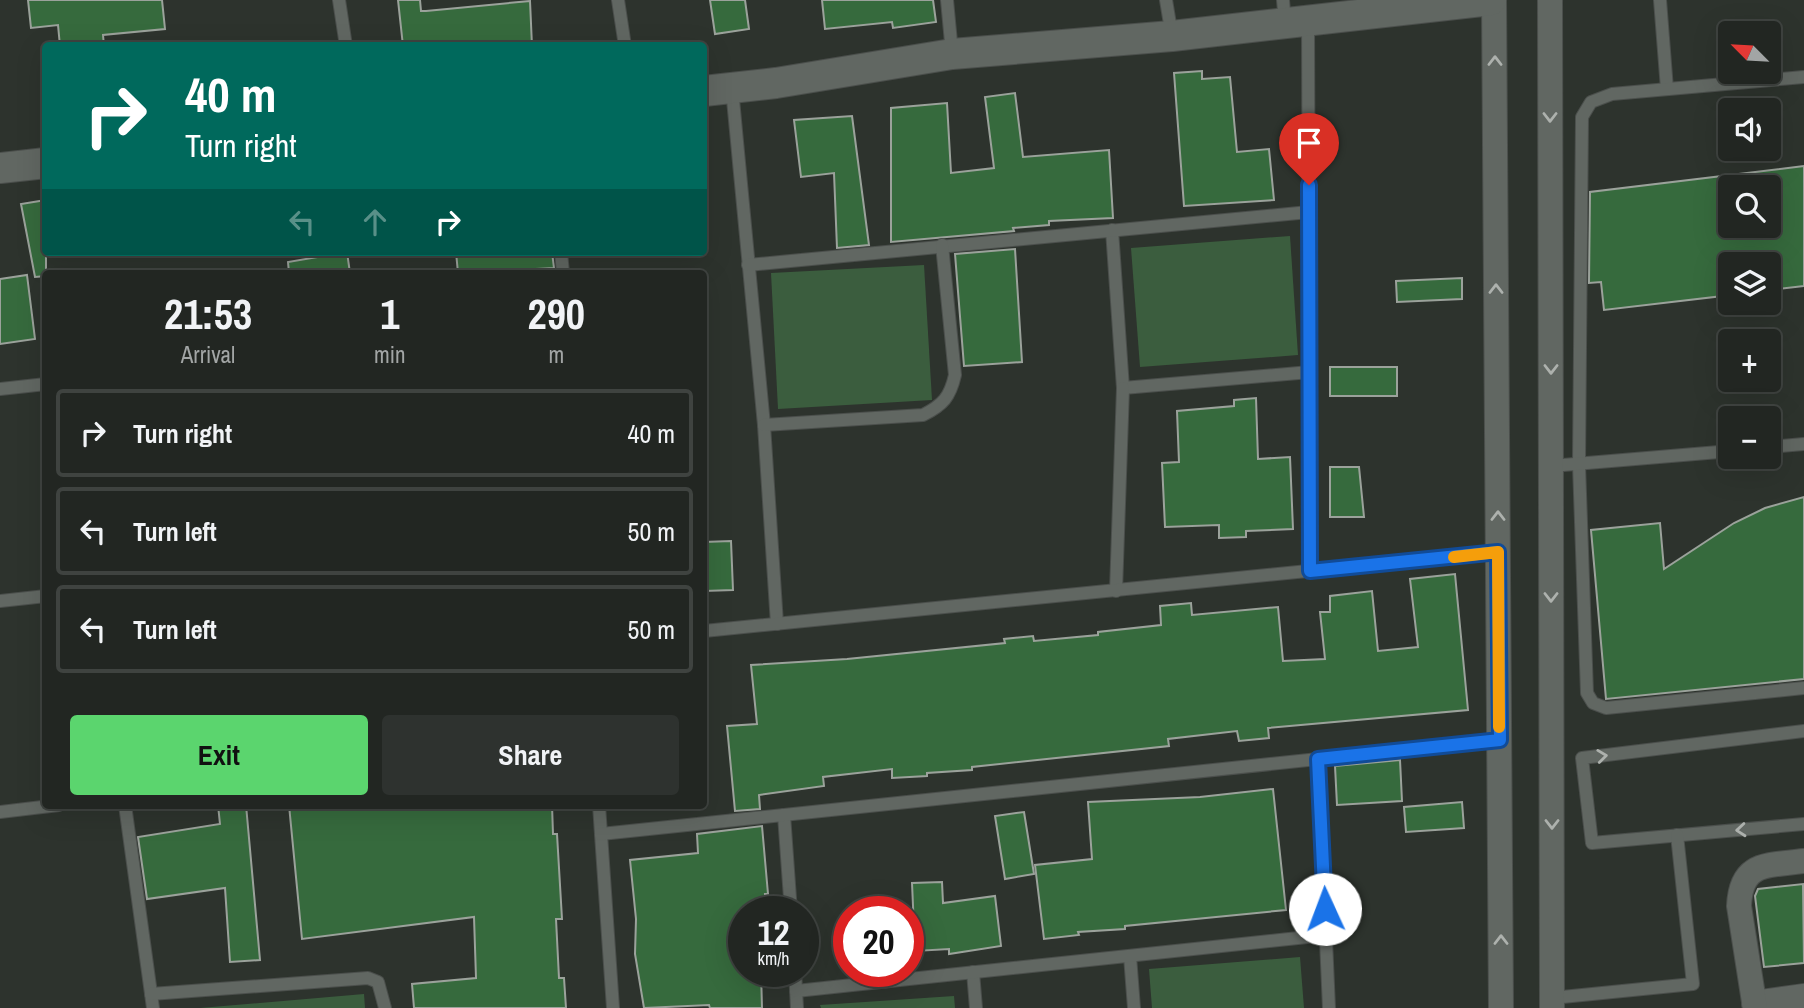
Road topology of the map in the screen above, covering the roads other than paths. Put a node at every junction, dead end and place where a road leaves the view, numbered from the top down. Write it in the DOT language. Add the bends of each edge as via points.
graph roads {
  1 [pos="339,0"];
  2 [pos="618,0"];
  3 [pos="947,0"];
  4 [pos="1166,0"];
  5 [pos="1493,0"];
  6 [pos="1550,0"];
  7 [pos="1660,0"];
  8 [pos="1292,15"];
  9 [pos="1172,36"];
  10 [pos="345,42"];
  11 [pos="624,42"];
  12 [pos="952,54"];
  13 [pos="1804,77"];
  14 [pos="1667,89"];
  15 [pos="718,90"];
  16 [pos="42,163"];
  17 [pos="0,168"];
  18 [pos="1309,212"];
  19 [pos="1112,230"];
  20 [pos="942,245"];
  21 [pos="748,265"];
  22 [pos="1310,372"];
  23 [pos="42,384"];
  24 [pos="1123,388"];
  25 [pos="0,389"];
  26 [pos="764,425"];
  27 [pos="1804,444"];
  28 [pos="1781,446"];
  29 [pos="1718,452"];
  30 [pos="1579,465"];
  31 [pos="1551,466"];
  32 [pos="1498,552"];
  33 [pos="1310,571"];
  34 [pos="1116,590"];
  35 [pos="42,596"];
  36 [pos="0,601"];
  37 [pos="777,624"];
  38 [pos="707,631"];
  39 [pos="1804,688"];
  40 [pos="1804,731"];
  41 [pos="1500,740"];
  42 [pos="1318,759"];
  43 [pos="42,807"];
  44 [pos="126,809"];
  45 [pos="599,809"];
  46 [pos="0,812"];
  47 [pos="784,815"];
  48 [pos="1804,824"];
  49 [pos="601,834"];
  50 [pos="1677,835"];
  51 [pos="1804,861"];
  52 [pos="789,896"];
  53 [pos="1326,934"];
  54 [pos="1130,956"];
  55 [pos="973,972"];
  56 [pos="796,987"];
  57 [pos="796,991"];
  58 [pos="151,994"];
  59 [pos="1804,996"];
  60 [pos="1552,1003"];
  61 [pos="1754,1005"];
  62 [pos="153,1008"];
  63 [pos="384,1008"];
  64 [pos="613,1008"];
  65 [pos="797,1008"];
  66 [pos="976,1008"];
  67 [pos="1134,1008"];
  68 [pos="1329,1008"];
  69 [pos="1501,1008"];
  1 -- 10 [label="lane"];
  2 -- 11 [label="lane"];
  3 -- 12 [label="lane"];
  4 -- 9 [label="lane"];
  5 -- 8 [label="street"];
  32 -- 5 [label="street, one-way"];
  6 -- 31 [label="street, one-way"];
  7 -- 14 [label="lane"];
  8 -- 9 [label="street"];
  8 -- 18 [label="lane"];
  9 -- 12 [label="street"];
  12 -- 15 [label="street"];
  13 -- 14 [label="lane"];
  14 -- 30 [label="lane" via="1600,96 1583,117"];
  15 -- 21 [label="lane"];
  16 -- 17 [label="street"];
  18 -- 19 [label="lane"];
  18 -- 22 [label="lane"];
  19 -- 20 [label="lane"];
  19 -- 24 [label="lane"];
  20 -- 21 [label="lane"];
  20 -- 26 [label="lane" via="955,375 951,393 939,407 923,415"];
  21 -- 26 [label="lane"];
  22 -- 24 [label="lane"];
  22 -- 33 [label="lane"];
  23 -- 25 [label="lane"];
  24 -- 34 [label="lane"];
  26 -- 37 [label="lane"];
  27 -- 28 [label="lane"];
  29 -- 30 [label="lane"];
  30 -- 31 [label="lane"];
  30 -- 39 [label="lane" via="1587,693 1593,703 1606,708"];
  31 -- 60 [label="street, one-way"];
  32 -- 33 [label="lane"];
  32 -- 41 [label="street"];
  33 -- 34 [label="lane"];
  34 -- 37 [label="lane"];
  35 -- 36 [label="lane"];
  37 -- 38 [label="lane"];
  50 -- 40 [label="lane, one-way" via="1592,843 1582,758"];
  41 -- 42 [label="lane"];
  69 -- 41 [label="street, one-way"];
  42 -- 47 [label="lane"];
  42 -- 53 [label="lane"];
  43 -- 46 [label="lane"];
  44 -- 58 [label="lane"];
  45 -- 49 [label="lane"];
  47 -- 49 [label="lane"];
  47 -- 52 [label="lane"];
  48 -- 50 [label="lane, one-way"];
  49 -- 64 [label="lane"];
  50 -- 60 [label="lane" via="1693,984"];
  51 -- 61 [label="street" via="1754,868 1740,891"];
  53 -- 54 [label="lane"];
  53 -- 68 [label="lane"];
  54 -- 55 [label="lane"];
  54 -- 67 [label="lane"];
  55 -- 57 [label="lane"];
  55 -- 66 [label="lane"];
  56 -- 57 [label="lane"];
  57 -- 65 [label="lane"];
  58 -- 62 [label="lane"];
  58 -- 63 [label="lane" via="354,977 378,982"];
  59 -- 61 [label="street"];
}
